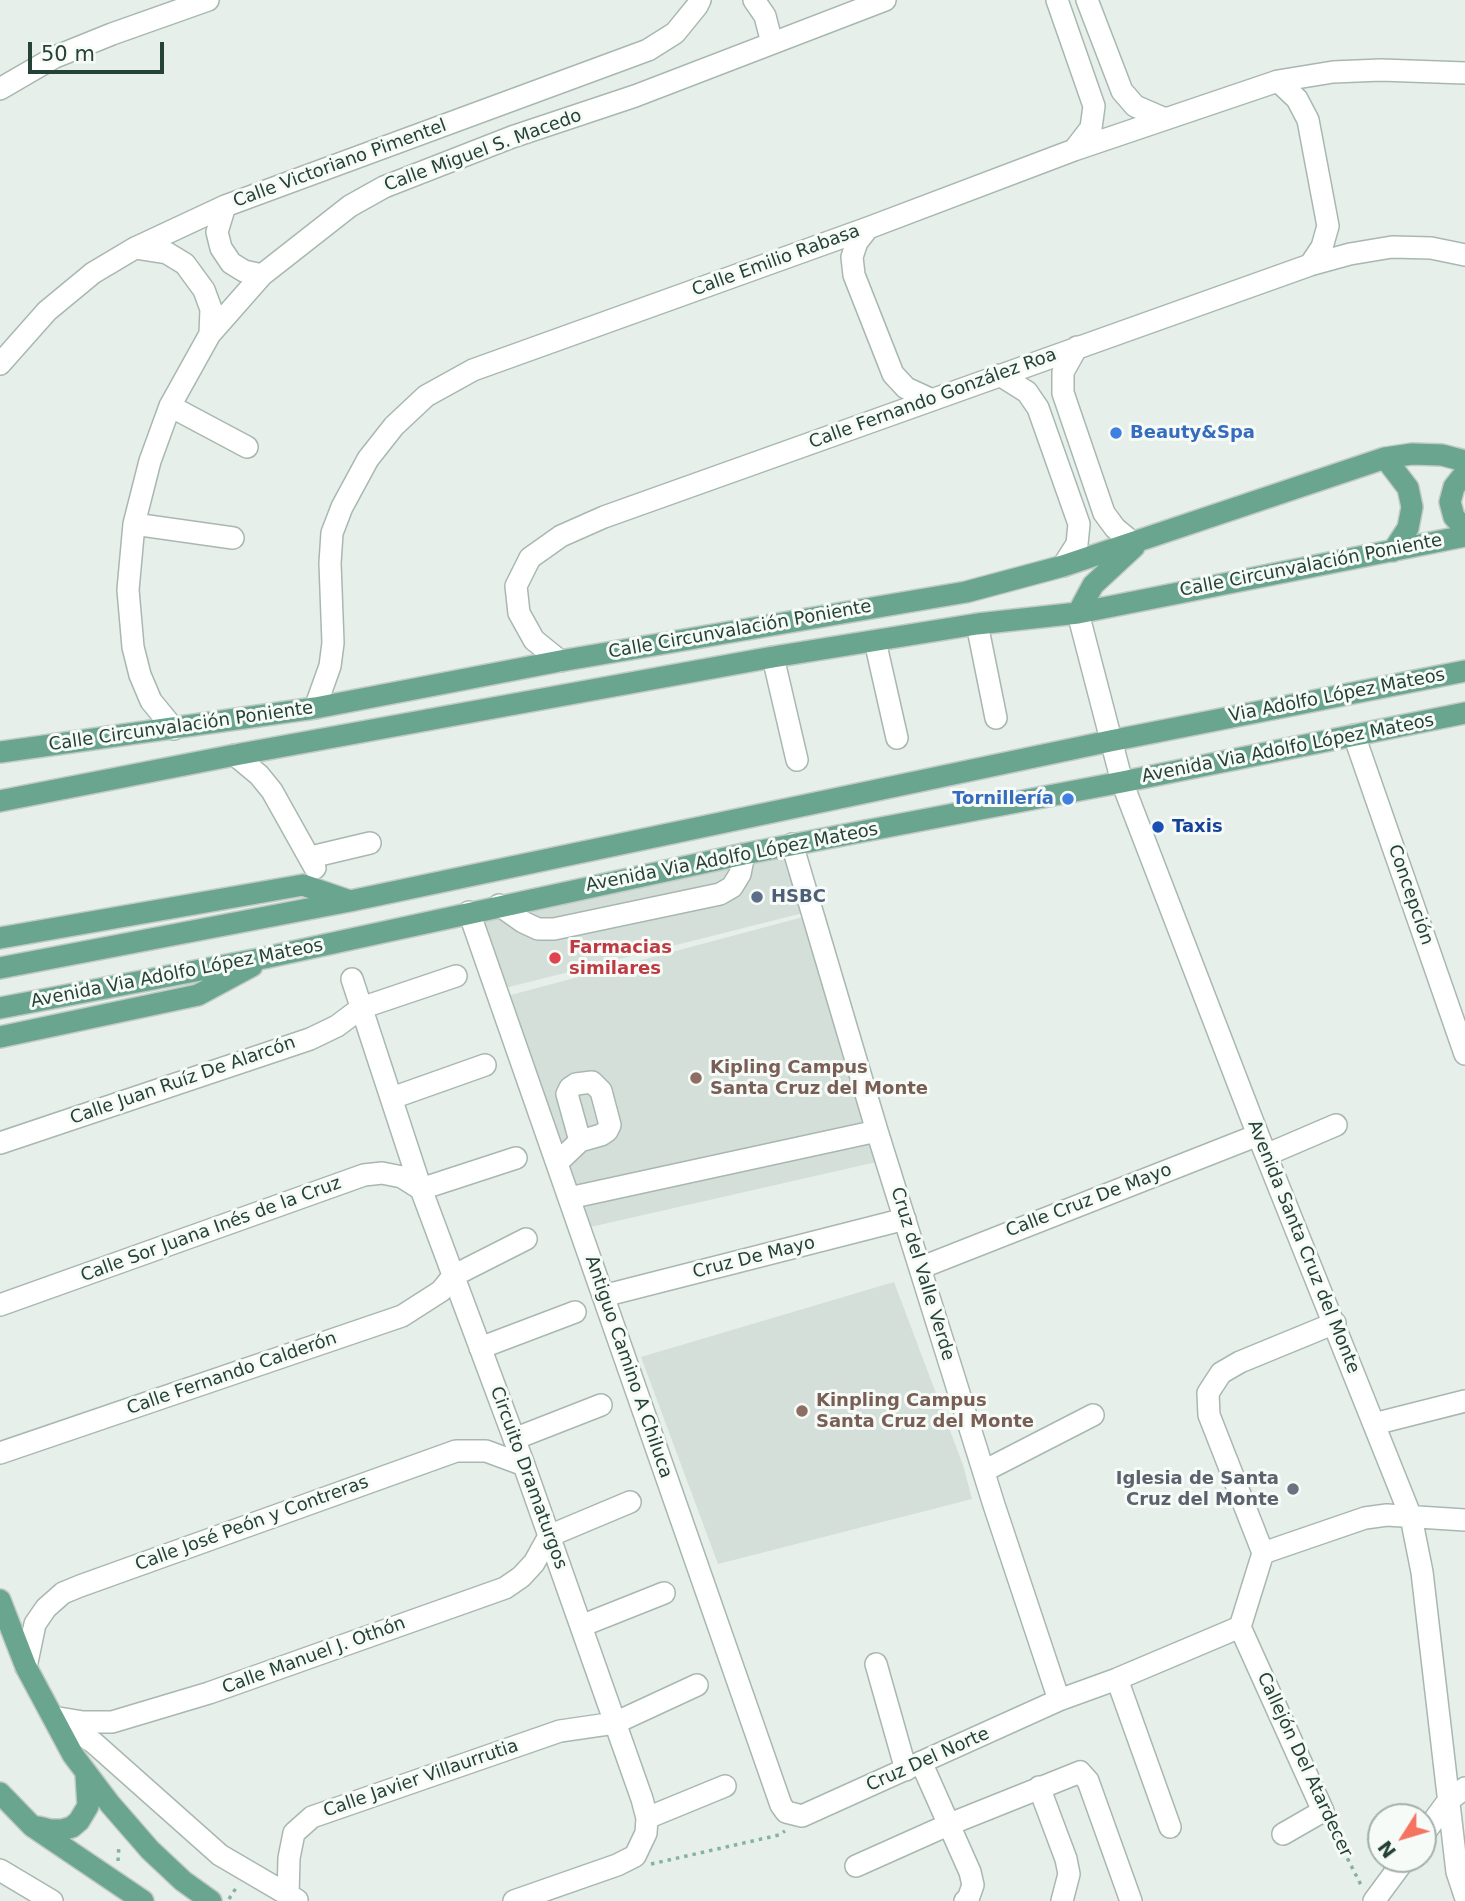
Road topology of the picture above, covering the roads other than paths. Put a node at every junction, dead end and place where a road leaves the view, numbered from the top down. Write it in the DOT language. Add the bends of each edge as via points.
graph roads {
  1 [pos="208,0"];
  2 [pos="700,0"];
  3 [pos="754,0"];
  4 [pos="1057,0"];
  5 [pos="1087,0"];
  6 [pos="877,1"];
  7 [pos="772,43"];
  8 [pos="1465,73"];
  9 [pos="1278,81"];
  10 [pos="0,89"];
  11 [pos="1165,119"];
  12 [pos="1074,150"];
  13 [pos="225,206"];
  14 [pos="868,228"];
  15 [pos="135,248"];
  16 [pos="1465,255"];
  17 [pos="1310,265"];
  18 [pos="262,275"];
  19 [pos="209,334"];
  20 [pos="1077,347"];
  21 [pos="0,364"];
  22 [pos="1000,375"];
  23 [pos="930,399"];
  24 [pos="170,407"];
  25 [pos="247,447"];
  26 [pos="1385,458"];
  27 [pos="1465,461"];
  28 [pos="1465,473"];
  29 [pos="134,524"];
  30 [pos="1465,529"];
  31 [pos="1465,536"];
  32 [pos="233,538"];
  33 [pos="1139,540"];
  34 [pos="1393,551"];
  35 [pos="1063,566"];
  36 [pos="1078,613"];
  37 [pos="977,624"];
  38 [pos="875,641"];
  39 [pos="774,657"];
  40 [pos="560,661"];
  41 [pos="1465,671"];
  42 [pos="316,708"];
  43 [pos="1465,713"];
  44 [pos="996,718"];
  45 [pos="1209,722"];
  46 [pos="174,729"];
  47 [pos="1354,735"];
  48 [pos="897,738"];
  49 [pos="1110,741"];
  50 [pos="0,752"];
  51 [pos="235,755"];
  52 [pos="797,760"];
  53 [pos="1122,782"];
  54 [pos="0,801"];
  55 [pos="370,843"];
  56 [pos="792,844"];
  57 [pos="744,853"];
  58 [pos="350,901"];
  59 [pos="499,905"];
  60 [pos="469,912"];
  61 [pos="0,938"];
  62 [pos="264,958"];
  63 [pos="0,968"];
  64 [pos="456,976"];
  65 [pos="352,979"];
  66 [pos="0,1008"];
  67 [pos="361,1008"];
  68 [pos="0,1037"];
  69 [pos="1465,1054"];
  70 [pos="485,1065"];
  71 [pos="392,1098"];
  72 [pos="1336,1125"];
  73 [pos="877,1131"];
  74 [pos="580,1141"];
  75 [pos="0,1143"];
  76 [pos="1262,1145"];
  77 [pos="516,1158"];
  78 [pos="557,1163"];
  79 [pos="421,1189"];
  80 [pos="569,1198"];
  81 [pos="905,1219"];
  82 [pos="526,1239"];
  83 [pos="920,1268"];
  84 [pos="453,1276"];
  85 [pos="603,1296"];
  86 [pos="0,1305"];
  87 [pos="575,1312"];
  88 [pos="1335,1323"];
  89 [pos="480,1348"];
  90 [pos="1465,1401"];
  91 [pos="601,1405"];
  92 [pos="1093,1415"];
  93 [pos="1374,1424"];
  94 [pos="514,1439"];
  95 [pos="0,1452"];
  96 [pos="524,1465"];
  97 [pos="984,1471"];
  98 [pos="630,1502"];
  99 [pos="1411,1517"];
  100 [pos="1465,1520"];
  101 [pos="549,1536"];
  102 [pos="1264,1553"];
  103 [pos="664,1593"];
  104 [pos="0,1600"];
  105 [pos="581,1626"];
  106 [pos="1240,1627"];
  107 [pos="876,1664"];
  108 [pos="26,1667"];
  109 [pos="1117,1679"];
  110 [pos="697,1685"];
  111 [pos="1059,1700"];
  112 [pos="52,1717"];
  113 [pos="615,1723"];
  114 [pos="914,1766"];
  115 [pos="86,1774"];
  116 [pos="725,1786"];
  117 [pos="1039,1787"];
  118 [pos="0,1793"];
  119 [pos="1457,1795"];
  120 [pos="795,1816"];
  121 [pos="647,1818"];
  122 [pos="1437,1819"];
  123 [pos="950,1825"];
  124 [pos="32,1826"];
  125 [pos="1170,1827"];
  126 [pos="1283,1834"];
  127 [pos="856,1867"];
  128 [pos="0,1870"];
  129 [pos="1391,1873"];
  130 [pos="128,1895"];
  131 [pos="1369,1895"];
  132 [pos="1465,1896"];
  133 [pos="294,1898"];
  134 [pos="52,1901"];
  135 [pos="211,1901"];
  136 [pos="514,1901"];
  137 [pos="965,1901"];
  138 [pos="1062,1901"];
  139 [pos="1131,1901"];
  1 -- 10 [label="street" via="55,57"];
  2 -- 13 [label="street, Calle Victoriano Pimentel" via="675,33 648,50"];
  3 -- 7 [label="street" via="765,16"];
  4 -- 12 [label="street" via="1094,106 1091,128"];
  5 -- 11 [label="street" via="1122,91 1135,106"];
  6 -- 7 [label="street, Calle Miguel S. Macedo"];
  7 -- 18 [label="street, Calle Miguel S. Macedo" via="384,187 350,206"];
  8 -- 9 [label="street, Calle Emilio Rabasa" via="1333,72"];
  9 -- 11 [label="street, Calle Emilio Rabasa"];
  9 -- 17 [label="street" via="1297,99 1308,120 1328,226"];
  11 -- 12 [label="street, Calle Emilio Rabasa"];
  12 -- 14 [label="street, Calle Emilio Rabasa"];
  13 -- 15 [label="street, Calle Victoriano Pimentel"];
  13 -- 18 [label="street" via="219,219 220,248 231,263"];
  14 -- 23 [label="street" via="852,257 854,275 893,374 906,388"];
  14 -- 42 [label="street, Calle Emilio Rabasa" via="473,370 426,396 368,459 341,507 332,533 330,562 333,643"];
  15 -- 19 [label="street" via="167,253 185,264 208,300"];
  15 -- 21 [label="street, Calle Victoriano Pimentel" via="93,273 47,311"];
  16 -- 17 [label="street, Calle Fernando González Roa" via="1392,247"];
  17 -- 20 [label="street, Calle Fernando González Roa"];
  18 -- 19 [label="street, Calle Miguel S. Macedo"];
  19 -- 24 [label="street, Calle Miguel S. Macedo"];
  20 -- 22 [label="street, Calle Fernando González Roa"];
  20 -- 33 [label="street" via="1063,372 1063,393 1104,513 1115,528"];
  22 -- 23 [label="street, Calle Fernando González Roa"];
  22 -- 35 [label="street" via="1027,392 1038,408 1079,523 1077,544"];
  23 -- 40 [label="street, Calle Fernando González Roa" via="604,517 540,550 530,558 516,586 519,613 534,640"];
  24 -- 25 [label="street"];
  24 -- 29 [label="street, Calle Miguel S. Macedo"];
  26 -- 27 [label="main road, Calle Circunvalación Poniente" via="1442,455"];
  26 -- 33 [label="main road, Calle Circunvalación Poniente"];
  26 -- 34 [label="main road" via="1408,488 1412,507 1408,528"];
  28 -- 30 [label="main road" via="1450,502 1454,517"];
  29 -- 32 [label="street"];
  29 -- 46 [label="street, Calle Miguel S. Macedo" via="128,590 133,647 152,701"];
  31 -- 34 [label="main road, Calle Circunvalación Poniente"];
  33 -- 35 [label="main road, Calle Circunvalación Poniente"];
  33 -- 36 [label="main road" via="1093,585"];
  34 -- 36 [label="main road, Calle Circunvalación Poniente"];
  35 -- 40 [label="main road, Calle Circunvalación Poniente" via="966,592"];
  36 -- 37 [label="main road, Calle Circunvalación Poniente"];
  36 -- 49 [label="street, Avenida Santa Cruz del Monte"];
  37 -- 38 [label="main road, Calle Circunvalación Poniente"];
  37 -- 44 [label="street"];
  38 -- 39 [label="main road, Calle Circunvalación Poniente"];
  38 -- 48 [label="street"];
  39 -- 51 [label="main road, Calle Circunvalación Poniente"];
  39 -- 52 [label="street"];
  40 -- 42 [label="main road, Calle Circunvalación Poniente"];
  41 -- 45 [label="main road, Via Adolfo López Mateos"];
  42 -- 46 [label="main road, Calle Circunvalación Poniente"];
  43 -- 47 [label="main road, Avenida Via Adolfo López Mateos"];
  45 -- 49 [label="main road, Avenida Via Adolfo López Mateos"];
  46 -- 50 [label="main road, Calle Circunvalación Poniente"];
  47 -- 53 [label="main road, Avenida Via Adolfo López Mateos"];
  47 -- 69 [label="street, Concepción"];
  49 -- 53 [label="street, Avenida Santa Cruz del Monte"];
  49 -- 58 [label="main road, Avenida Via Adolfo López Mateos"];
  51 -- 54 [label="main road, Calle Circunvalación Poniente"];
  51 -- 55 [label="street" via="272,791 313,863"];
  53 -- 56 [label="main road, Avenida Via Adolfo López Mateos"];
  53 -- 76 [label="street, Avenida Santa Cruz del Monte"];
  56 -- 57 [label="main road, Avenida Via Adolfo López Mateos"];
  56 -- 73 [label="street, Cruz del Valle Verde"];
  57 -- 59 [label="main road, Avenida Via Adolfo López Mateos"];
  57 -- 59 [label="street" via="740,874 732,887 720,894 554,929 538,929"];
  58 -- 61 [label="main road" via="303,885"];
  58 -- 63 [label="main road, Avenida Via Adolfo López Mateos"];
  59 -- 60 [label="main road, Avenida Via Adolfo López Mateos"];
  60 -- 62 [label="main road, Avenida Via Adolfo López Mateos"];
  60 -- 78 [label="street, Antiguo Camino A Chiluca"];
  62 -- 66 [label="main road, Avenida Via Adolfo López Mateos"];
  62 -- 68 [label="main road" via="198,995"];
  64 -- 67 [label="street, Calle Juan Ruíz De Alarcón"];
  65 -- 67 [label="street, Circuito Dramaturgos"];
  67 -- 71 [label="street, Circuito Dramaturgos"];
  67 -- 75 [label="street, Calle Juan Ruíz De Alarcón" via="310,1039"];
  70 -- 71 [label="street"];
  71 -- 79 [label="street, Circuito Dramaturgos"];
  72 -- 76 [label="street, Calle Cruz De Mayo"];
  73 -- 80 [label="street"];
  73 -- 81 [label="street, Cruz del Valle Verde"];
  74 -- 78 [label="street"];
  76 -- 83 [label="street, Calle Cruz De Mayo"];
  76 -- 88 [label="street, Avenida Santa Cruz del Monte"];
  77 -- 79 [label="street"];
  78 -- 80 [label="street, Antiguo Camino A Chiluca"];
  79 -- 84 [label="street, Circuito Dramaturgos"];
  79 -- 86 [label="street, Calle Sor Juana Inés de la Cruz" via="402,1177 364,1175"];
  80 -- 85 [label="street, Antiguo Camino A Chiluca"];
  81 -- 83 [label="street, Cruz del Valle Verde"];
  81 -- 85 [label="street, Cruz De Mayo"];
  82 -- 84 [label="street, Calle Fernando Calderón"];
  83 -- 97 [label="street, Cruz del Valle Verde"];
  84 -- 89 [label="street, Circuito Dramaturgos"];
  84 -- 95 [label="street, Calle Fernando Calderón" via="441,1291 402,1316"];
  85 -- 120 [label="street, Antiguo Camino A Chiluca" via="781,1805"];
  87 -- 89 [label="street"];
  88 -- 93 [label="street, Avenida Santa Cruz del Monte"];
  88 -- 102 [label="street" via="1240,1362 1221,1374 1208,1393 1209,1415"];
  89 -- 94 [label="street, Circuito Dramaturgos"];
  90 -- 93 [label="street"];
  91 -- 94 [label="street"];
  92 -- 97 [label="street"];
  93 -- 99 [label="street, Avenida Santa Cruz del Monte"];
  94 -- 96 [label="street, Circuito Dramaturgos"];
  96 -- 101 [label="street, Circuito Dramaturgos"];
  96 -- 108 [label="street, Calle José Peón y Contreras" via="486,1451 456,1451 80,1586 63,1593 35,1624"];
  97 -- 111 [label="street, Cruz del Valle Verde"];
  98 -- 101 [label="street"];
  99 -- 100 [label="street"];
  99 -- 102 [label="street" via="1365,1518"];
  99 -- 119 [label="street, Avenida Santa Cruz del Monte"];
  101 -- 105 [label="street, Circuito Dramaturgos"];
  101 -- 112 [label="street, Calle Manuel J. Othón" via="534,1563 505,1588 209,1693 111,1722"];
  102 -- 106 [label="street"];
  103 -- 105 [label="street"];
  104 -- 108 [label="main road"];
  105 -- 113 [label="street, Circuito Dramaturgos"];
  106 -- 109 [label="street, Cruz Del Norte"];
  106 -- 126 [label="street, Callejón Del Atardecer" via="1323,1811"];
  107 -- 114 [label="street"];
  108 -- 112 [label="main road"];
  109 -- 111 [label="street, Cruz Del Norte"];
  109 -- 125 [label="street"];
  110 -- 113 [label="street, Calle Javier Villaurrutia"];
  111 -- 114 [label="street, Cruz Del Norte"];
  112 -- 115 [label="main road"];
  112 -- 133 [label="street" via="94,1743 220,1855"];
  113 -- 121 [label="street, Circuito Dramaturgos"];
  113 -- 133 [label="street, Calle Javier Villaurrutia" via="560,1731 312,1816 294,1833 289,1858"];
  114 -- 120 [label="street, Cruz Del Norte"];
  114 -- 123 [label="street"];
  115 -- 124 [label="main road" via="88,1806 79,1821 62,1830"];
  115 -- 135 [label="main road" via="150,1850"];
  116 -- 121 [label="street"];
  117 -- 123 [label="street"];
  117 -- 138 [label="street" via="1066,1859 1069,1874"];
  117 -- 139 [label="street" via="1080,1772 1088,1781"];
  118 -- 124 [label="main road"];
  119 -- 122 [label="street"];
  119 -- 132 [label="street, Avenida Santa Cruz del Monte" via="1458,1872"];
  121 -- 136 [label="street" via="646,1833 635,1856"];
  123 -- 127 [label="street"];
  123 -- 137 [label="street" via="973,1885"];
  124 -- 130 [label="main road"];
  128 -- 134 [label="street"];
  129 -- 131 [label="street"];
}
